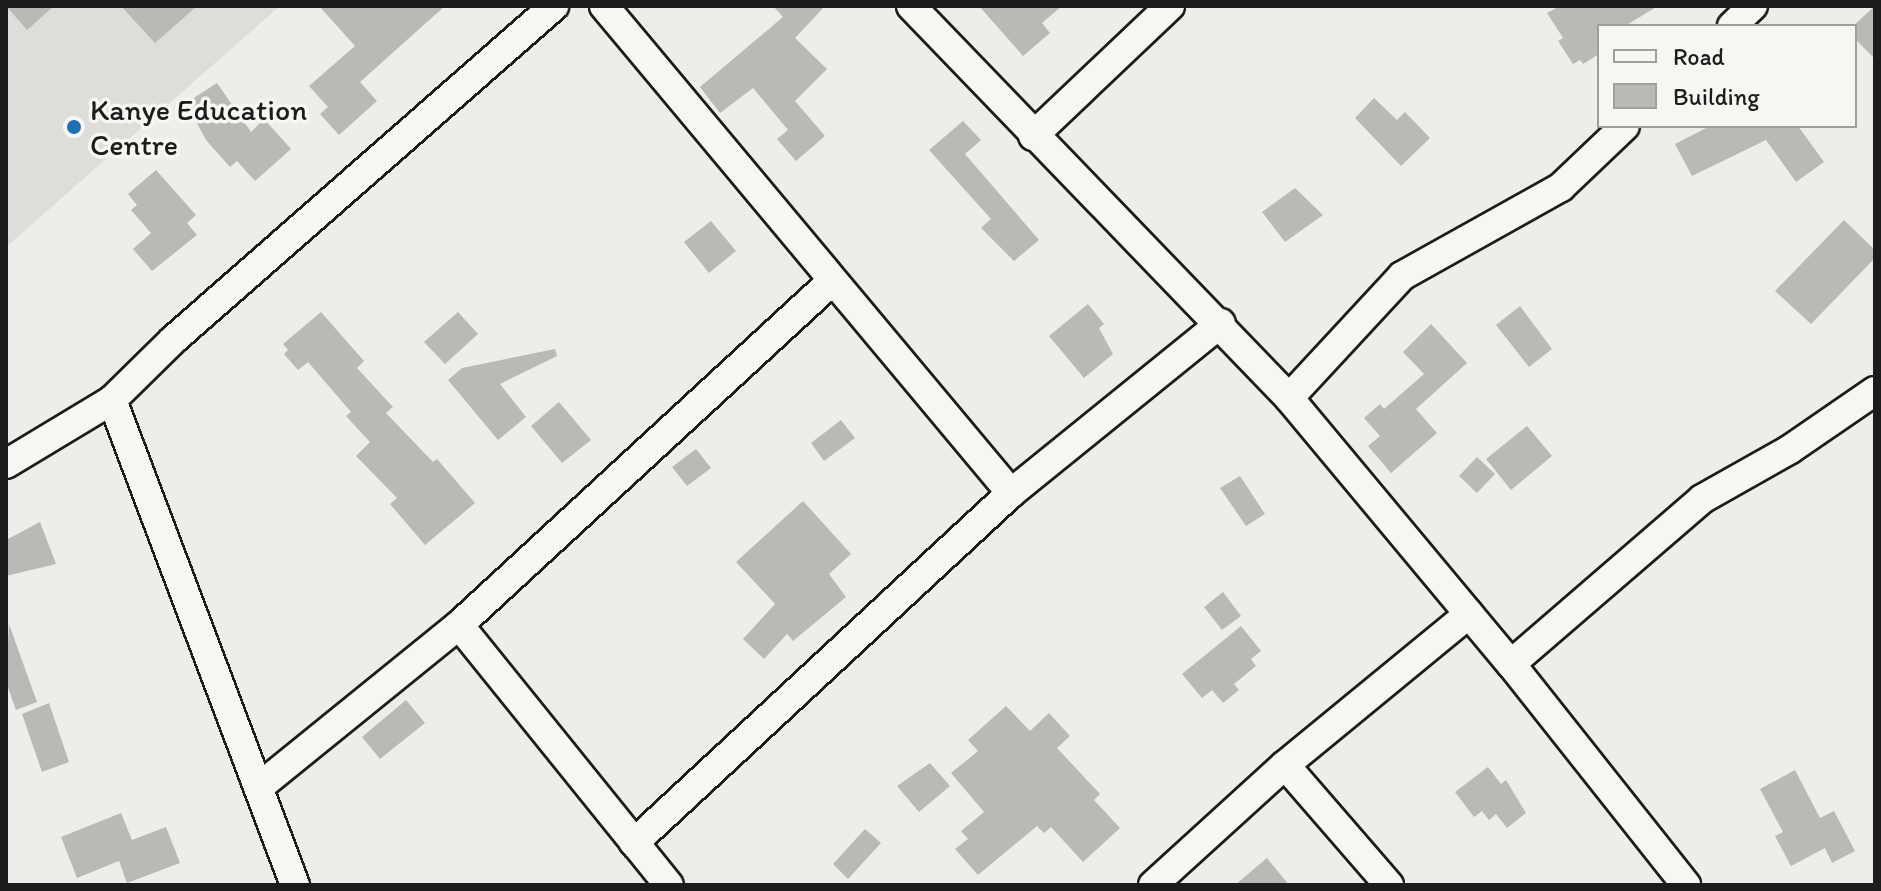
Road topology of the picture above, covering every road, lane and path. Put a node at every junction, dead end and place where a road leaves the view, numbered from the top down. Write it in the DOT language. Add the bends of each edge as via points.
graph roads {
  1 [pos="554,6"];
  2 [pos="604,6"];
  3 [pos="911,6"];
  4 [pos="1170,6"];
  5 [pos="1753,6"];
  6 [pos="1734,24"];
  7 [pos="1623,128"];
  8 [pos="1033,136"];
  9 [pos="831,282"];
  10 [pos="1221,323"];
  11 [pos="1875,391"];
  12 [pos="1289,398"];
  13 [pos="112,400"];
  14 [pos="6,464"];
  15 [pos="1011,493"];
  16 [pos="1469,614"];
  17 [pos="459,625"];
  18 [pos="1511,664"];
  19 [pos="1285,765"];
  20 [pos="259,787"];
  21 [pos="634,843"];
  22 [pos="295,885"];
  23 [pos="669,885"];
  24 [pos="1153,885"];
  25 [pos="1389,885"];
  26 [pos="1686,885"];
  1 -- 13 [label="street" via="173,340"];
  2 -- 9 [label="street"];
  3 -- 8 [label="street"];
  4 -- 8 [label="street"];
  5 -- 6 [label="street"];
  7 -- 12 [label="street" via="1561,187 1402,276"];
  8 -- 10 [label="street"];
  9 -- 15 [label="street"];
  9 -- 17 [label="street"];
  10 -- 12 [label="street"];
  10 -- 15 [label="street"];
  11 -- 18 [label="street" via="1789,450 1702,499"];
  12 -- 16 [label="street"];
  13 -- 14 [label="street"];
  13 -- 20 [label="street"];
  15 -- 21 [label="street"];
  16 -- 18 [label="street"];
  16 -- 19 [label="street"];
  17 -- 20 [label="street"];
  17 -- 21 [label="street"];
  18 -- 26 [label="street"];
  19 -- 24 [label="street"];
  19 -- 25 [label="street"];
  20 -- 22 [label="street"];
  21 -- 23 [label="street"];
}
